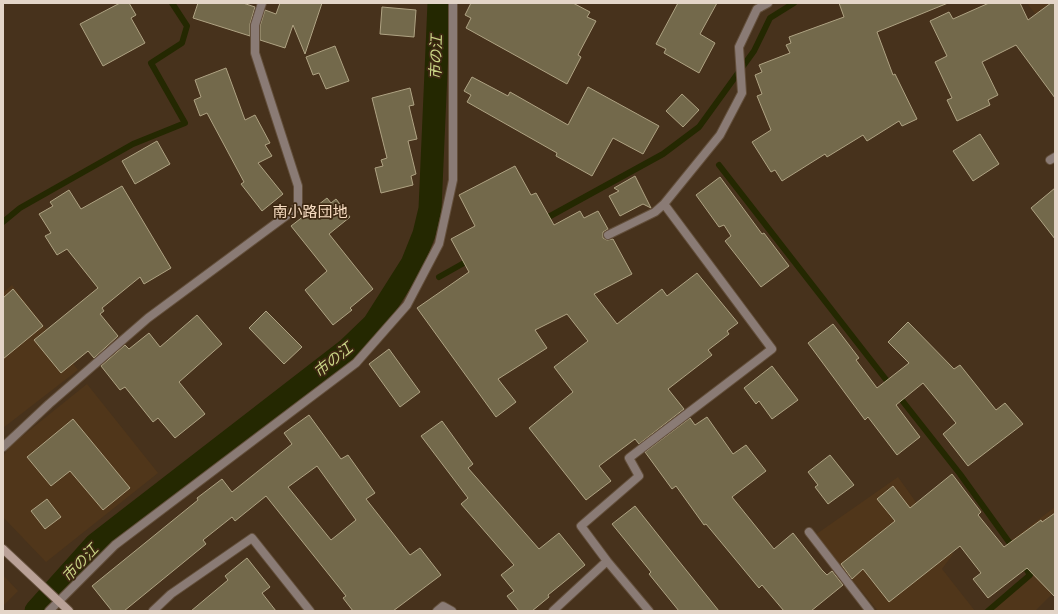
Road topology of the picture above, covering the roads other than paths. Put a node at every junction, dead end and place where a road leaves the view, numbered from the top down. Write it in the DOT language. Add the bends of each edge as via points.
graph roads {
  1 [pos="262,3"];
  2 [pos="453,3"];
  3 [pos="768,3"];
  4 [pos="664,204"];
  5 [pos="608,235"];
  6 [pos="3,448"];
  7 [pos="809,532"];
  8 [pos="3,549"];
  9 [pos="607,561"];
  10 [pos="58,601"];
  11 [pos="50,611"];
  12 [pos="69,611"];
  13 [pos="153,611"];
  14 [pos="310,611"];
  15 [pos="437,611"];
  16 [pos="452,611"];
  17 [pos="553,611"];
  18 [pos="649,611"];
  19 [pos="870,611"];
  1 -- 6 [label="street" via="255,25 255,53 298,186 298,207 148,318 33,418"];
  2 -- 10 [label="street" via="453,180 439,244 407,305 356,363 115,545"];
  3 -- 4 [label="street" via="757,9 739,47 742,93 720,135"];
  4 -- 5 [label="street" via="655,212"];
  4 -- 9 [label="street" via="772,349 629,458 639,476 582,526"];
  7 -- 19 [label="street"];
  8 -- 10 [label="street"];
  9 -- 17 [label="street"];
  9 -- 18 [label="street"];
  10 -- 11 [label="street"];
  10 -- 12 [label="street"];
  13 -- 14 [label="street" via="170,594 252,538"];
  15 -- 16 [label="street" via="444,606"];
}
